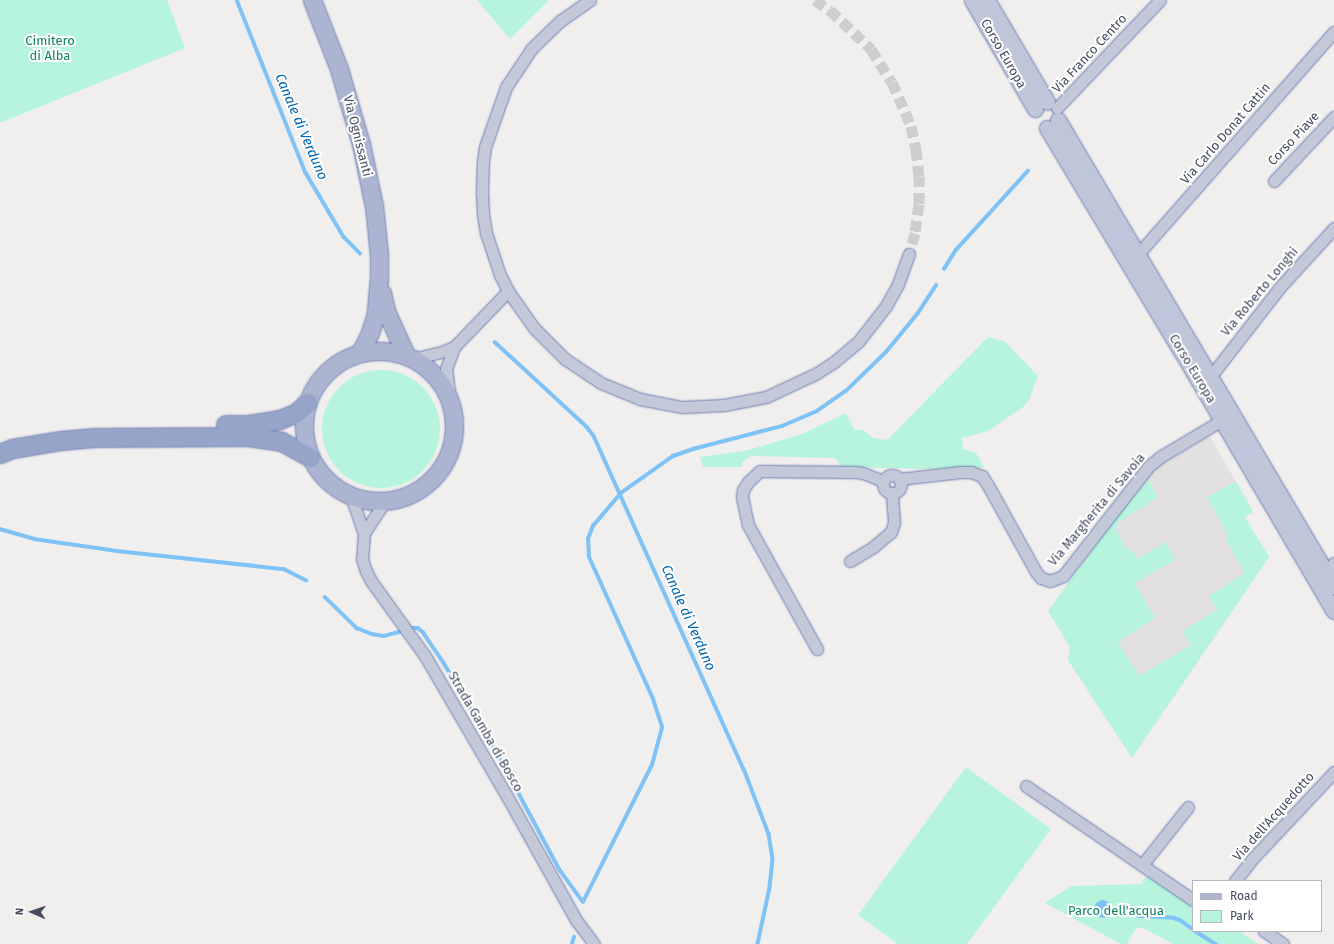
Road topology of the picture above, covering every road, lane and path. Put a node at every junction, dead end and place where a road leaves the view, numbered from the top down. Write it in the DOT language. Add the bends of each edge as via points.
graph roads {
  1 [pos="312,0"];
  2 [pos="590,0"];
  3 [pos="972,0"];
  4 [pos="987,0"];
  5 [pos="1160,0"];
  6 [pos="1334,32"];
  7 [pos="1049,113"];
  8 [pos="1334,117"];
  9 [pos="1274,181"];
  10 [pos="1334,228"];
  11 [pos="909,254"];
  12 [pos="1138,254"];
  13 [pos="379,277"];
  14 [pos="508,291"];
  15 [pos="454,347"];
  16 [pos="360,353"];
  17 [pos="410,357"];
  18 [pos="1210,377"];
  19 [pos="450,400"];
  20 [pos="308,403"];
  21 [pos="1222,420"];
  22 [pos="0,442"];
  23 [pos="0,454"];
  24 [pos="311,458"];
  25 [pos="899,479"];
  26 [pos="883,481"];
  27 [pos="892,493"];
  28 [pos="351,496"];
  29 [pos="385,501"];
  30 [pos="364,533"];
  31 [pos="850,560"];
  32 [pos="1325,572"];
  33 [pos="1334,586"];
  34 [pos="1334,611"];
  35 [pos="817,649"];
  36 [pos="1334,772"];
  37 [pos="1026,786"];
  38 [pos="1188,808"];
  39 [pos="1142,866"];
  40 [pos="1236,880"];
  41 [pos="1192,899"];
  42 [pos="1265,932"];
  43 [pos="594,944"];
  44 [pos="1283,944"];
  1 -- 13 [label="main road, Via Ognissanti" via="339,69 361,144 374,206"];
  2 -- 14 [label="street" via="560,21 532,48 506,86 485,147 482,193 486,233"];
  3 -- 7 [label="main road, Corso Europa"];
  4 -- 7 [label="main road, Corso Europa"];
  5 -- 7 [label="street, Via Franco Centro"];
  6 -- 12 [label="street, Via Carlo Donat Cattin"];
  7 -- 12 [label="main road, Corso Europa"];
  7 -- 21 [label="main road, Corso Europa"];
  8 -- 9 [label="street, Corso Piave"];
  10 -- 18 [label="street, Via Roberto Longhi" via="1280,286"];
  11 -- 14 [label="street" via="898,284 886,306 858,342 834,362 792,387 766,397 738,403 682,407 640,399 603,384 565,359 534,328"];
  12 -- 18 [label="main road, Corso Europa"];
  13 -- 16 [label="main road, Via Ognissanti" via="376,314"];
  13 -- 17 [label="main road, Via Ognissanti" via="386,311"];
  14 -- 15 [label="street"];
  15 -- 17 [label="street" via="444,352"];
  15 -- 19 [label="street" via="446,369"];
  16 -- 17 [label="main road" via="391,351"];
  16 -- 20 [label="main road" via="328,371 313,391"];
  17 -- 19 [label="main road" via="433,373 443,385"];
  18 -- 32 [label="main road, Corso Europa"];
  19 -- 29 [label="main road" via="454,434 443,467 418,491 402,498"];
  20 -- 22 [label="highway" via="280,420 249,425 60,428"];
  20 -- 24 [label="main road" via="305,414 305,437"];
  21 -- 25 [label="street, Via Margherita di Savoia" via="1149,466 1063,576 1050,581 1041,578 1036,572 982,476 961,472"];
  21 -- 32 [label="main road, Corso Europa"];
  23 -- 24 [label="highway" via="13,449 95,438 248,437 282,442"];
  24 -- 28 [label="main road" via="328,481"];
  25 -- 26 [label="street" via="889,475"];
  25 -- 27 [label="street" via="900,488"];
  26 -- 27 [label="street" via="884,490"];
  26 -- 35 [label="street" via="855,472 760,471 743,490 748,525"];
  27 -- 31 [label="street" via="894,523 891,532 873,547"];
  28 -- 29 [label="main road"];
  28 -- 30 [label="street, Strada Gamba di Bosco"];
  29 -- 30 [label="street, Strada Gamba di Bosco"];
  30 -- 43 [label="street, Strada Gamba di Bosco" via="362,559 366,571 425,656 576,920"];
  32 -- 33 [label="main road, Corso Europa"];
  32 -- 34 [label="main road, Corso Europa"];
  36 -- 40 [label="street, Via dell'Acquedotto"];
  37 -- 39 [label="street"];
  38 -- 39 [label="street"];
  39 -- 41 [label="street"];
  42 -- 44 [label="street"];
}
